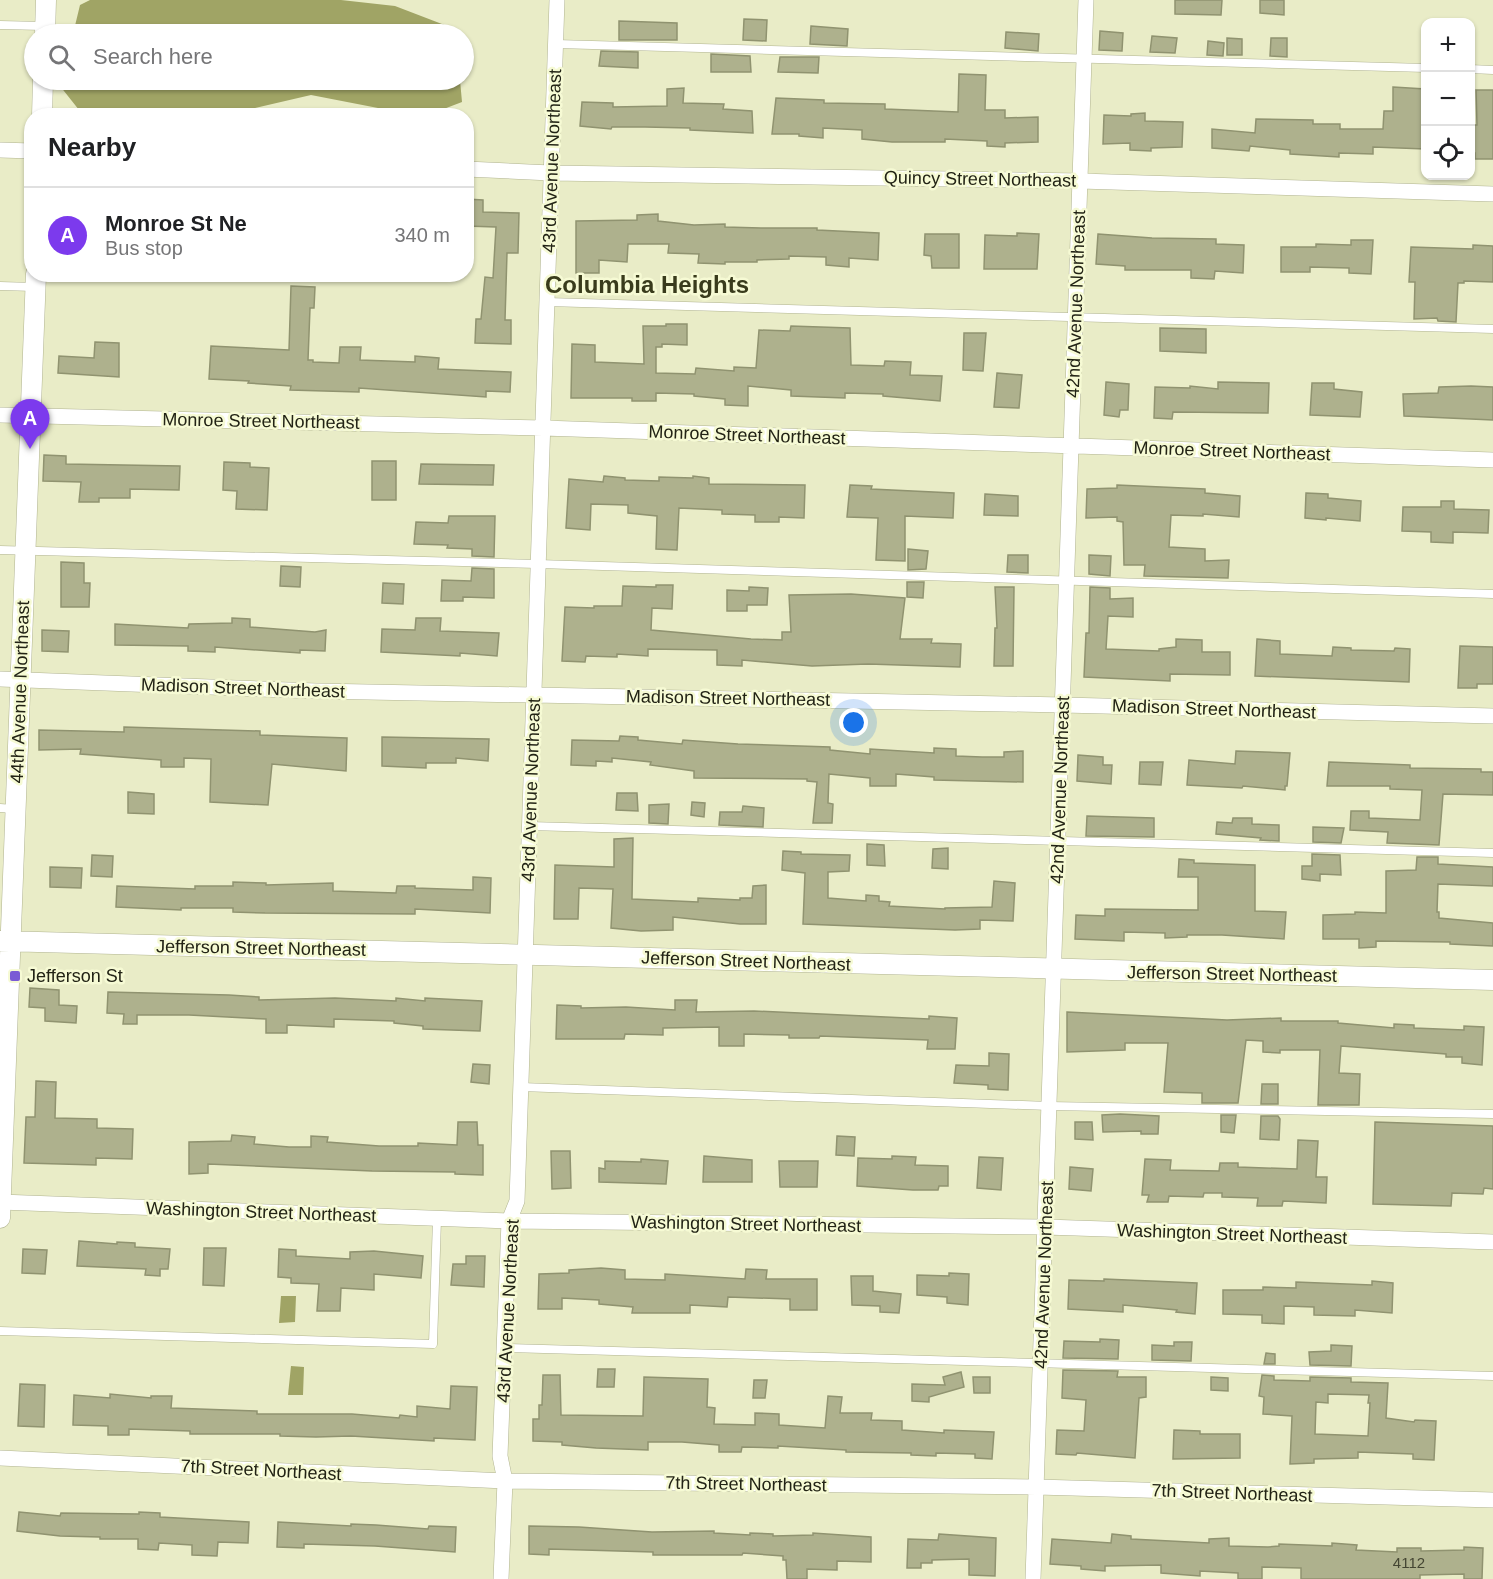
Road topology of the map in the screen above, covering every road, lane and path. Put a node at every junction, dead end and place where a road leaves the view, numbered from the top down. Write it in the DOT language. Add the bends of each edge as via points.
graph roads {
  1 [pos="46,0"];
  2 [pos="557,0"];
  3 [pos="1086,0"];
  4 [pos="45,24"];
  5 [pos="0,25"];
  6 [pos="24,28"];
  7 [pos="556,44"];
  8 [pos="1084,58"];
  9 [pos="1421,68"];
  10 [pos="1475,69"];
  11 [pos="1493,70"];
  12 [pos="43,90"];
  13 [pos="42,108"];
  14 [pos="0,150"];
  15 [pos="24,151"];
  16 [pos="474,169"];
  17 [pos="551,173"];
  18 [pos="1080,181"];
  19 [pos="1493,194"];
  20 [pos="29,282"];
  21 [pos="36,282"];
  22 [pos="0,286"];
  23 [pos="547,302"];
  24 [pos="1076,318"];
  25 [pos="1493,329"];
  26 [pos="0,415"];
  27 [pos="31,416"];
  28 [pos="543,428"];
  29 [pos="1071,446"];
  30 [pos="1493,460"];
  31 [pos="0,550"];
  32 [pos="26,551"];
  33 [pos="538,564"];
  34 [pos="1067,581"];
  35 [pos="1493,594"];
  36 [pos="0,679"];
  37 [pos="21,680"];
  38 [pos="534,694"];
  39 [pos="1063,705"];
  40 [pos="1493,716"];
  41 [pos="8,809"];
  42 [pos="530,826"];
  43 [pos="1059,840"];
  44 [pos="1493,853"];
  45 [pos="5,942"];
  46 [pos="525,955"];
  47 [pos="1054,969"];
  48 [pos="1493,980"];
  49 [pos="3,1072"];
  50 [pos="521,1087"];
  51 [pos="1049,1106"];
  52 [pos="1493,1114"];
  53 [pos="0,1202"];
  54 [pos="0,1218"];
  55 [pos="437,1219"];
  56 [pos="509,1221"];
  57 [pos="1045,1227"];
  58 [pos="1493,1242"];
  59 [pos="0,1331"];
  60 [pos="504,1348"];
  61 [pos="1041,1363"];
  62 [pos="1493,1376"];
  63 [pos="0,1458"];
  64 [pos="505,1481"];
  65 [pos="1036,1487"];
  66 [pos="1493,1500"];
  67 [pos="501,1579"];
  68 [pos="1033,1579"];
  1 -- 4 [label="street"];
  2 -- 7 [label="street, 43rd Avenue Northeast"];
  3 -- 8 [label="street, 42nd Avenue Northeast"];
  5 -- 6 [label="lane"];
  7 -- 8 [label="lane"];
  7 -- 17 [label="street, 43rd Avenue Northeast"];
  8 -- 9 [label="lane"];
  8 -- 18 [label="street, 42nd Avenue Northeast"];
  10 -- 11 [label="lane"];
  12 -- 13 [label="street"];
  14 -- 15 [label="street"];
  16 -- 17 [label="street, Quincy Street Northeast"];
  17 -- 18 [label="street, Quincy Street Northeast"];
  17 -- 23 [label="street, 43rd Avenue Northeast"];
  18 -- 19 [label="street, Quincy Street Northeast"];
  18 -- 24 [label="street, 42nd Avenue Northeast"];
  20 -- 22 [label="lane"];
  21 -- 27 [label="street, 44th Avenue Northeast"];
  23 -- 24 [label="lane"];
  23 -- 28 [label="street, 43rd Avenue Northeast"];
  24 -- 25 [label="lane"];
  24 -- 29 [label="street, 42nd Avenue Northeast"];
  26 -- 27 [label="street, Monroe Street Northeast"];
  27 -- 28 [label="street, Monroe Street Northeast"];
  27 -- 32 [label="street, 44th Avenue Northeast"];
  28 -- 29 [label="street, Monroe Street Northeast"];
  28 -- 33 [label="street, 43rd Avenue Northeast"];
  29 -- 30 [label="street, Monroe Street Northeast"];
  29 -- 34 [label="street, 42nd Avenue Northeast"];
  31 -- 32 [label="lane"];
  32 -- 33 [label="lane"];
  32 -- 37 [label="street, 44th Avenue Northeast"];
  33 -- 34 [label="lane"];
  33 -- 38 [label="street, 43rd Avenue Northeast"];
  34 -- 35 [label="lane"];
  34 -- 39 [label="street, 42nd Avenue Northeast"];
  36 -- 37 [label="street, Madison Street Northeast"];
  37 -- 38 [label="street, Madison Street Northeast"];
  37 -- 41 [label="street, 44th Avenue Northeast"];
  38 -- 39 [label="street, Madison Street Northeast"];
  38 -- 42 [label="street, 43rd Avenue Northeast"];
  39 -- 40 [label="street, Madison Street Northeast"];
  39 -- 43 [label="street, 42nd Avenue Northeast"];
  41 -- 45 [label="street, 44th Avenue Northeast"];
  42 -- 43 [label="lane"];
  42 -- 46 [label="street, 43rd Avenue Northeast"];
  43 -- 44 [label="lane"];
  43 -- 47 [label="street, 42nd Avenue Northeast"];
  45 -- 46 [label="street, Jefferson Street Northeast"];
  45 -- 49 [label="street, 44th Avenue Northeast"];
  46 -- 47 [label="street, Jefferson Street Northeast"];
  46 -- 50 [label="street, 43rd Avenue Northeast"];
  47 -- 48 [label="street, Jefferson Street Northeast"];
  47 -- 51 [label="street, 42nd Avenue Northeast"];
  49 -- 53 [label="street, 44th Avenue Northeast"];
  50 -- 51 [label="lane"];
  50 -- 56 [label="street, 43rd Avenue Northeast" via="517,1201"];
  51 -- 52 [label="lane"];
  51 -- 57 [label="street, 42nd Avenue Northeast"];
  53 -- 54 [label="street, 44th Avenue Northeast"];
  53 -- 55 [label="street, Washington Street Northeast"];
  55 -- 56 [label="street, Washington Street Northeast"];
  55 -- 59 [label="lane" via="433,1344"];
  56 -- 57 [label="street, Washington Street Northeast"];
  56 -- 60 [label="street, 43rd Avenue Northeast"];
  57 -- 58 [label="street, Washington Street Northeast"];
  57 -- 61 [label="street, 42nd Avenue Northeast"];
  60 -- 61 [label="lane"];
  60 -- 64 [label="street, 43rd Avenue Northeast" via="500,1456"];
  61 -- 62 [label="lane"];
  61 -- 65 [label="street, 42nd Avenue Northeast"];
  63 -- 64 [label="street, 7th Street Northeast"];
  64 -- 65 [label="street, 7th Street Northeast"];
  64 -- 67 [label="street, 43rd Avenue Northeast"];
  65 -- 66 [label="street, 7th Street Northeast"];
  65 -- 68 [label="street, 42nd Avenue Northeast"];
}
